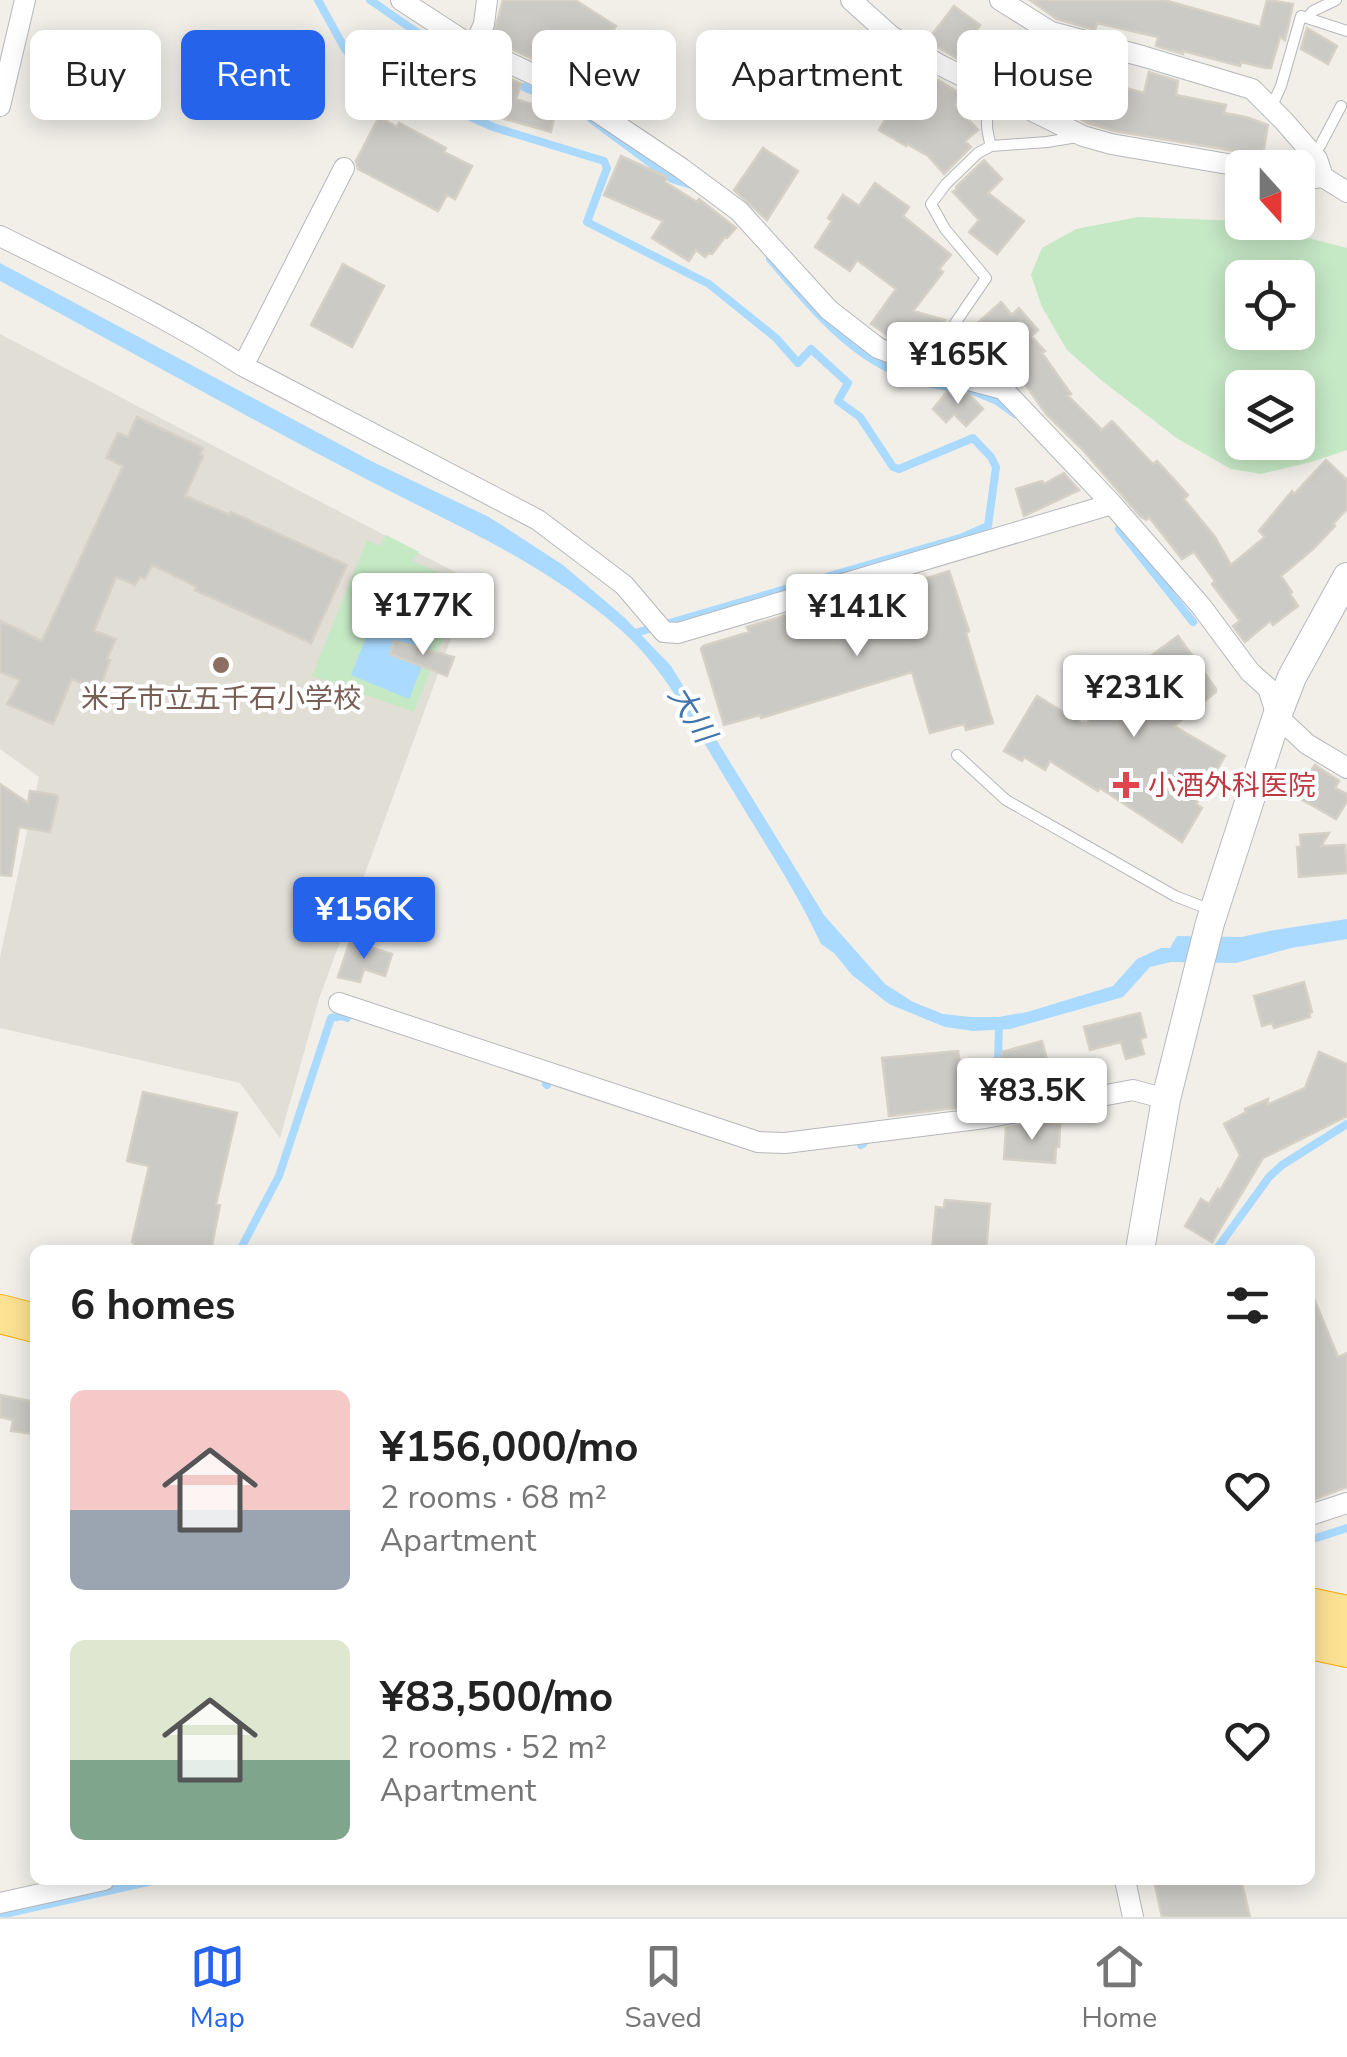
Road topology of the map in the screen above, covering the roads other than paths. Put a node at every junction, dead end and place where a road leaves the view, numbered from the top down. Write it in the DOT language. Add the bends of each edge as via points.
graph roads {
  1 [pos="25,0"];
  2 [pos="402,0"];
  3 [pos="487,0"];
  4 [pos="851,0"];
  5 [pos="1000,0"];
  6 [pos="1336,0"];
  7 [pos="1307,18"];
  8 [pos="448,30"];
  9 [pos="481,30"];
  10 [pos="1347,31"];
  11 [pos="512,65"];
  12 [pos="957,73"];
  13 [pos="0,106"];
  14 [pos="1341,106"];
  15 [pos="1271,108"];
  16 [pos="986,120"];
  17 [pos="1051,120"];
  18 [pos="1083,136"];
  19 [pos="991,146"];
  20 [pos="1308,150"];
  21 [pos="1315,151"];
  22 [pos="1315,157"];
  23 [pos="1225,164"];
  24 [pos="344,168"];
  25 [pos="1324,177"];
  26 [pos="1315,178"];
  27 [pos="1347,192"];
  28 [pos="0,236"];
  29 [pos="243,366"];
  30 [pos="939,372"];
  31 [pos="1112,504"];
  32 [pos="1347,577"];
  33 [pos="1277,716"];
  34 [pos="957,755"];
  35 [pos="1347,768"];
  36 [pos="1212,917"];
  37 [pos="340,1003"];
  38 [pos="1166,1099"];
  39 [pos="1141,1245"];
  40 [pos="0,1314"];
  41 [pos="30,1323"];
  42 [pos="1347,1503"];
  43 [pos="1315,1514"];
  44 [pos="1315,1608"];
  45 [pos="1347,1615"];
  46 [pos="1315,1641"];
  47 [pos="1347,1648"];
  48 [pos="81,1885"];
  49 [pos="1126,1885"];
  50 [pos="0,1903"];
  51 [pos="1134,1917"];
  1 -- 13 [label="street"];
  2 -- 8 [label="street"];
  3 -- 9 [label="street"];
  4 -- 12 [label="street" via="891,36"];
  5 -- 15 [label="street" via="1051,32 1252,89"];
  6 -- 7 [label="lane"];
  7 -- 10 [label="lane"];
  7 -- 15 [label="lane" via="1301,16"];
  11 -- 30 [label="street" via="560,87 739,211 829,310 878,348"];
  14 -- 21 [label="lane"];
  15 -- 20 [label="street"];
  16 -- 19 [label="lane"];
  17 -- 18 [label="street"];
  18 -- 19 [label="lane"];
  18 -- 23 [label="street"];
  19 -- 30 [label="lane" via="931,204 986,278 945,338"];
  22 -- 25 [label="street"];
  24 -- 29 [label="street"];
  25 -- 26 [label="street"];
  25 -- 27 [label="street"];
  28 -- 29 [label="street"];
  29 -- 31 [label="street" via="538,520 624,585 664,632 678,634"];
  30 -- 31 [label="street" via="1003,389"];
  31 -- 33 [label="street" via="1268,688"];
  32 -- 33 [label="street"];
  33 -- 35 [label="street"];
  33 -- 36 [label="street"];
  34 -- 36 [label="lane" via="1006,800"];
  36 -- 38 [label="street"];
  37 -- 38 [label="street" via="758,1142 985,1118 1133,1090"];
  38 -- 39 [label="street"];
  40 -- 41 [label="highway"];
  42 -- 43 [label="street"];
  44 -- 45 [label="highway"];
  46 -- 47 [label="highway"];
  48 -- 50 [label="street"];
  49 -- 51 [label="street"];
}
